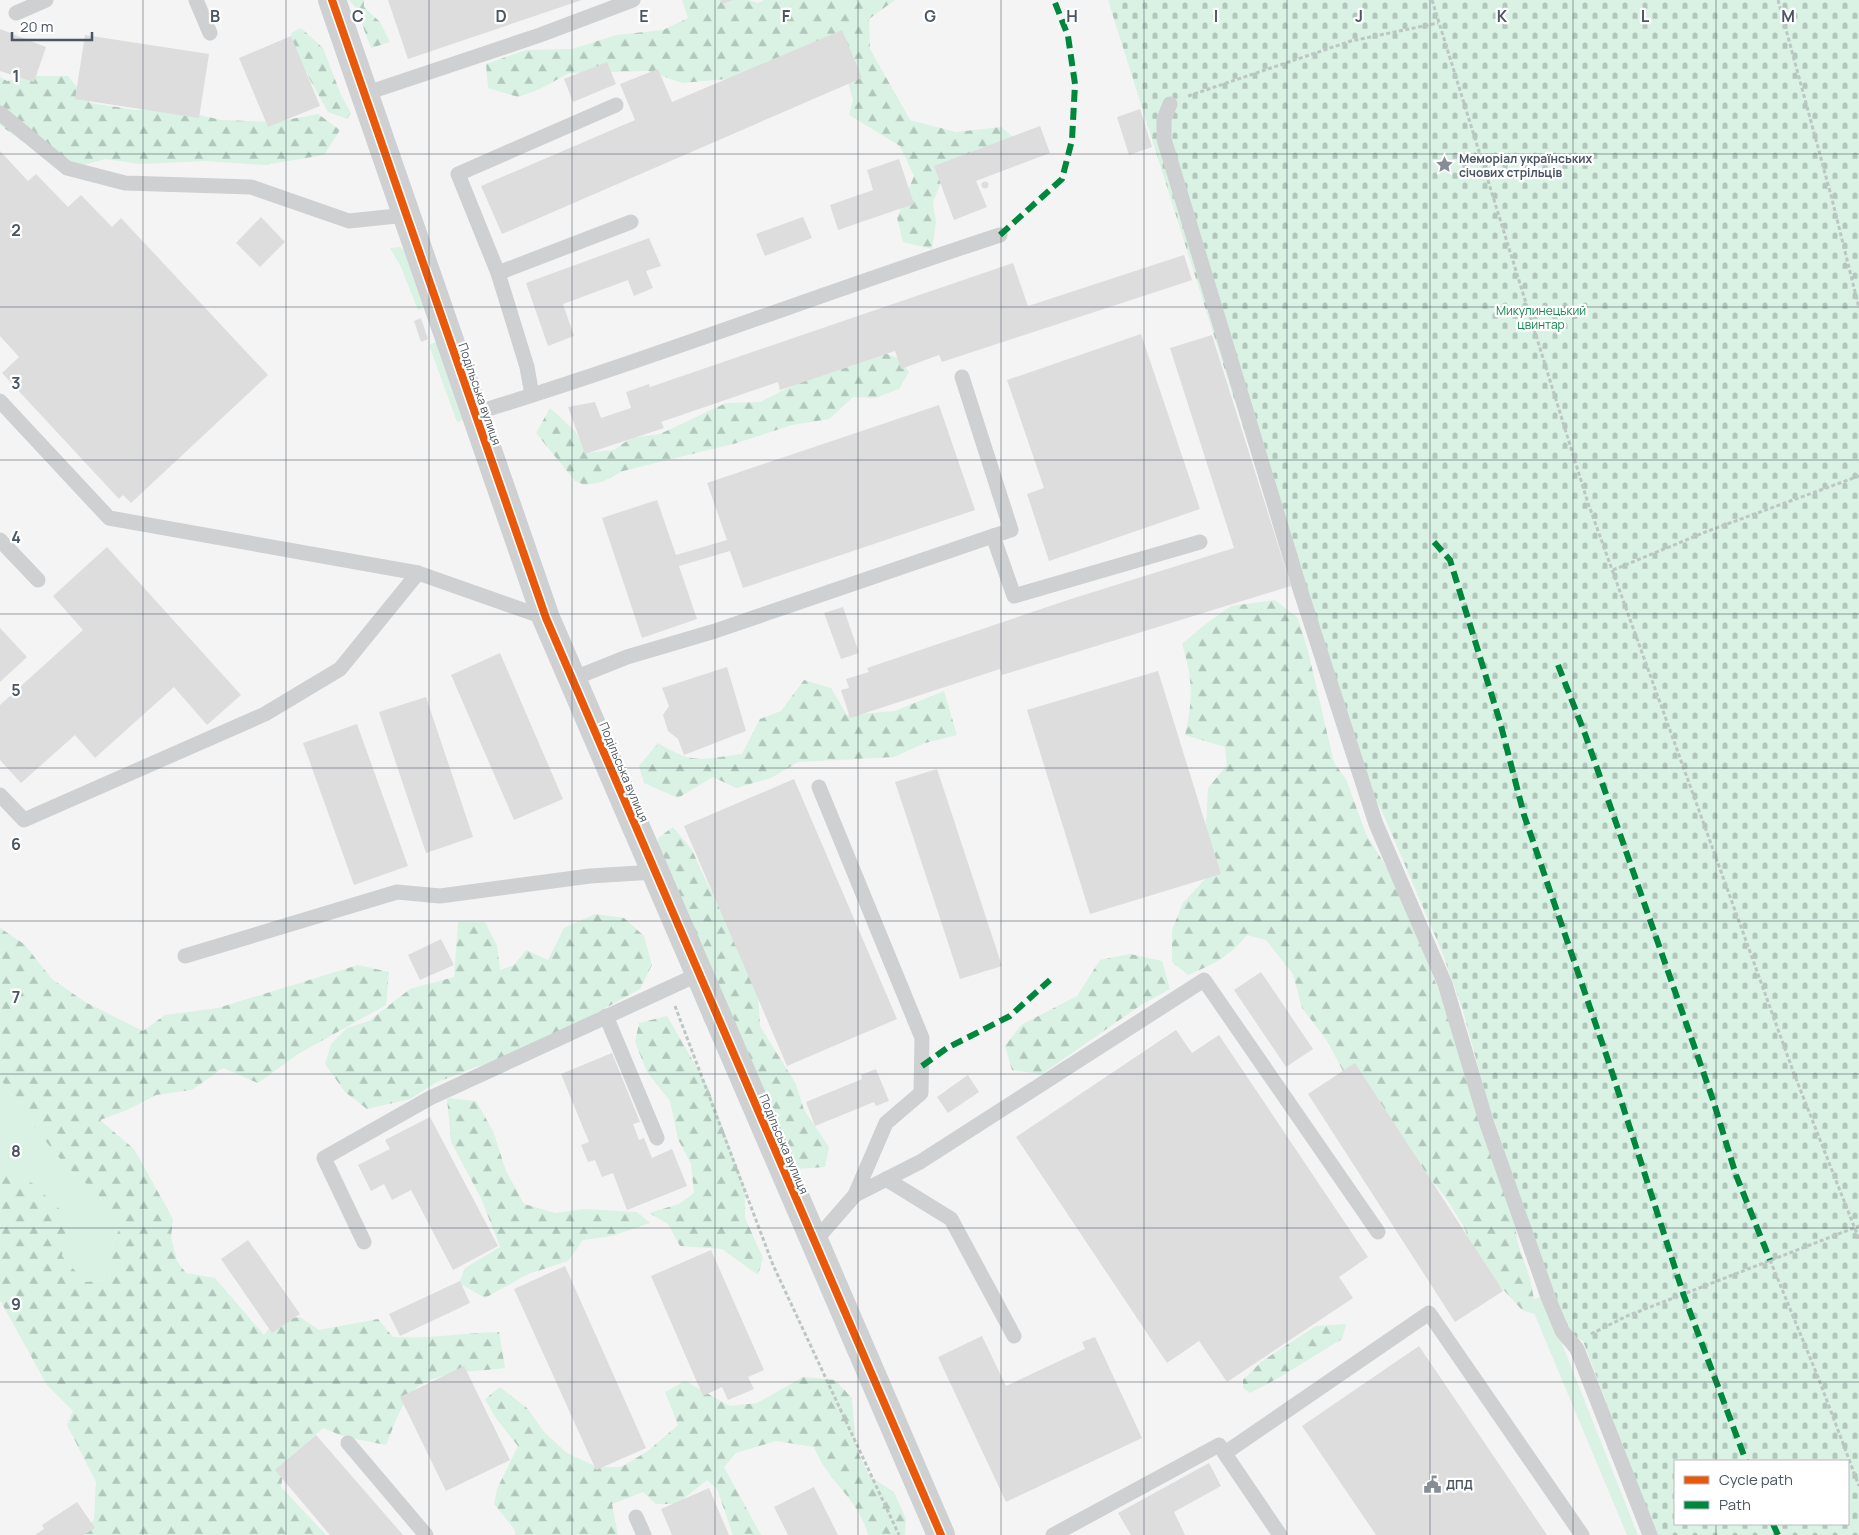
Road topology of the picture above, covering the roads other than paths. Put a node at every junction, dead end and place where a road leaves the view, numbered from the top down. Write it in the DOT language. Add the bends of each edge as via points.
graph roads {
  1 [pos="46,0"];
  2 [pos="196,0"];
  3 [pos="332,0"];
  4 [pos="633,0"];
  5 [pos="16,13"];
  6 [pos="210,33"];
  7 [pos="364,94"];
  8 [pos="1170,104"];
  9 [pos="616,105"];
  10 [pos="0,114"];
  11 [pos="406,216"];
  12 [pos="631,222"];
  13 [pos="1000,234"];
  14 [pos="498,273"];
  15 [pos="962,377"];
  16 [pos="532,396"];
  17 [pos="0,401"];
  18 [pos="475,413"];
  19 [pos="993,536"];
  20 [pos="0,540"];
  21 [pos="1200,542"];
  22 [pos="418,573"];
  23 [pos="38,580"];
  24 [pos="546,618"];
  25 [pos="572,678"];
  26 [pos="819,787"];
  27 [pos="0,795"];
  28 [pos="655,872"];
  29 [pos="185,956"];
  30 [pos="699,974"];
  31 [pos="606,1016"];
  32 [pos="657,1138"];
  33 [pos="886,1179"];
  34 [pos="855,1195"];
  35 [pos="1378,1232"];
  36 [pos="364,1242"];
  37 [pos="814,1242"];
  38 [pos="1014,1336"];
  39 [pos="348,1443"];
  40 [pos="1225,1453"];
  41 [pos="636,1517"];
  42 [pos="426,1535"];
  43 [pos="644,1535"];
  44 [pos="941,1535"];
  45 [pos="1053,1535"];
  46 [pos="1280,1535"];
  47 [pos="1582,1535"];
  48 [pos="1650,1535"];
  1 -- 5 [label="lane"];
  2 -- 6 [label="lane"];
  3 -- 7 [label="street, Подільська вулиця"];
  4 -- 7 [label="lane"];
  7 -- 11 [label="street, Подільська вулиця"];
  8 -- 48 [label="lane" via="1164,119 1164,139 1299,586 1376,824 1445,984 1487,1124 1548,1297 1562,1332 1577,1349"];
  9 -- 14 [label="lane" via="458,174"];
  10 -- 11 [label="lane" via="67,168 125,183 251,187 349,221"];
  11 -- 18 [label="street, Подільська вулиця"];
  12 -- 14 [label="lane"];
  13 -- 16 [label="lane"];
  14 -- 16 [label="lane" via="527,367"];
  15 -- 19 [label="lane" via="1011,530"];
  16 -- 18 [label="lane"];
  17 -- 22 [label="lane" via="109,518"];
  18 -- 24 [label="street, Подільська вулиця"];
  19 -- 21 [label="lane" via="1014,596"];
  19 -- 25 [label="lane"];
  20 -- 23 [label="lane"];
  22 -- 24 [label="lane"];
  22 -- 27 [label="lane" via="340,669 265,714 24,820"];
  24 -- 25 [label="street, Подільська вулиця"];
  25 -- 28 [label="street, Подільська вулиця"];
  26 -- 34 [label="lane" via="922,1038 922,1093 886,1123"];
  28 -- 29 [label="lane" via="590,876 440,896 397,892"];
  28 -- 30 [label="street, Подільська вулиця"];
  30 -- 31 [label="lane"];
  30 -- 37 [label="street, Подільська вулиця"];
  31 -- 32 [label="lane"];
  31 -- 36 [label="lane" via="430,1098 324,1158"];
  33 -- 34 [label="lane"];
  33 -- 35 [label="lane" via="920,1162 1204,980"];
  33 -- 38 [label="lane" via="951,1219"];
  34 -- 37 [label="lane"];
  37 -- 44 [label="street, Подільська вулиця"];
  39 -- 42 [label="lane"];
  40 -- 45 [label="lane" via="1219,1445"];
  40 -- 46 [label="lane"];
  40 -- 47 [label="lane" via="1429,1313"];
  41 -- 43 [label="lane"];
}
